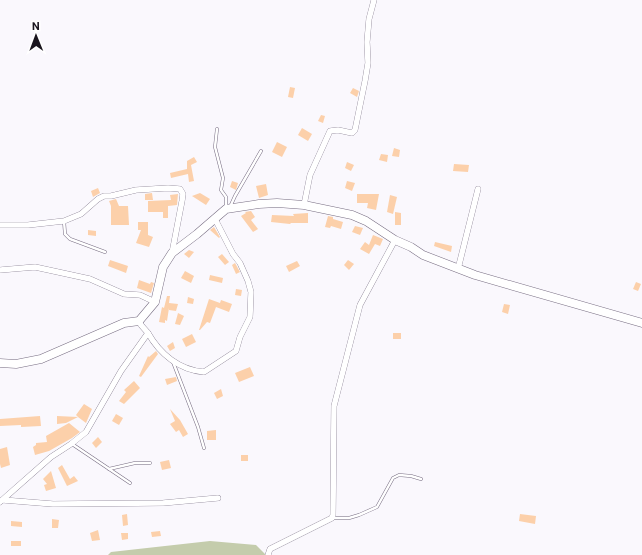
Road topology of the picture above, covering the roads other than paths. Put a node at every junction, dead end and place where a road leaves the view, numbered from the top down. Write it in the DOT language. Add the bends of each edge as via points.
graph roads {
  1 [pos="374,0"];
  2 [pos="217,129"];
  3 [pos="261,151"];
  4 [pos="478,189"];
  5 [pos="304,205"];
  6 [pos="228,209"];
  7 [pos="215,219"];
  8 [pos="64,221"];
  9 [pos="0,225"];
  10 [pos="395,240"];
  11 [pos="105,252"];
  12 [pos="172,253"];
  13 [pos="458,269"];
  14 [pos="0,270"];
  15 [pos="155,302"];
  16 [pos="139,321"];
  17 [pos="642,324"];
  18 [pos="148,333"];
  19 [pos="173,361"];
  20 [pos="0,364"];
  21 [pos="71,444"];
  22 [pos="204,448"];
  23 [pos="150,463"];
  24 [pos="108,469"];
  25 [pos="421,479"];
  26 [pos="130,482"];
  27 [pos="218,498"];
  28 [pos="2,501"];
  29 [pos="332,518"];
  30 [pos="268,555"];
  1 -- 5 [label="street" via="369,19 368,63 355,130 352,133 330,131 310,175"];
  2 -- 6 [label="lane" via="215,147 223,178 221,190 226,197"];
  3 -- 6 [label="lane"];
  4 -- 13 [label="street"];
  5 -- 6 [label="street" via="258,204"];
  5 -- 10 [label="street" via="352,215"];
  6 -- 7 [label="street"];
  7 -- 12 [label="street"];
  7 -- 19 [label="street" via="248,281 251,292 250,317 236,351 204,372 184,368"];
  8 -- 9 [label="street"];
  8 -- 11 [label="lane" via="65,234 70,239"];
  8 -- 12 [label="street" via="82,214 104,196 136,190 180,189 182,201"];
  10 -- 13 [label="street"];
  10 -- 29 [label="street" via="360,305 334,406"];
  12 -- 15 [label="street" via="164,267"];
  13 -- 17 [label="street"];
  14 -- 15 [label="street" via="35,267 90,279 124,294 140,296"];
  15 -- 16 [label="street"];
  16 -- 18 [label="street"];
  16 -- 20 [label="street" via="124,323 41,359"];
  18 -- 19 [label="street" via="156,346"];
  18 -- 21 [label="street" via="121,371 86,432"];
  19 -- 22 [label="lane"];
  21 -- 24 [label="lane"];
  21 -- 28 [label="street" via="51,457"];
  23 -- 24 [label="lane" via="135,463"];
  24 -- 26 [label="lane"];
  25 -- 29 [label="lane" via="399,475 393,478 377,507 349,518"];
  27 -- 28 [label="street" via="163,503 52,504"];
  29 -- 30 [label="street" via="270,549"];
}
